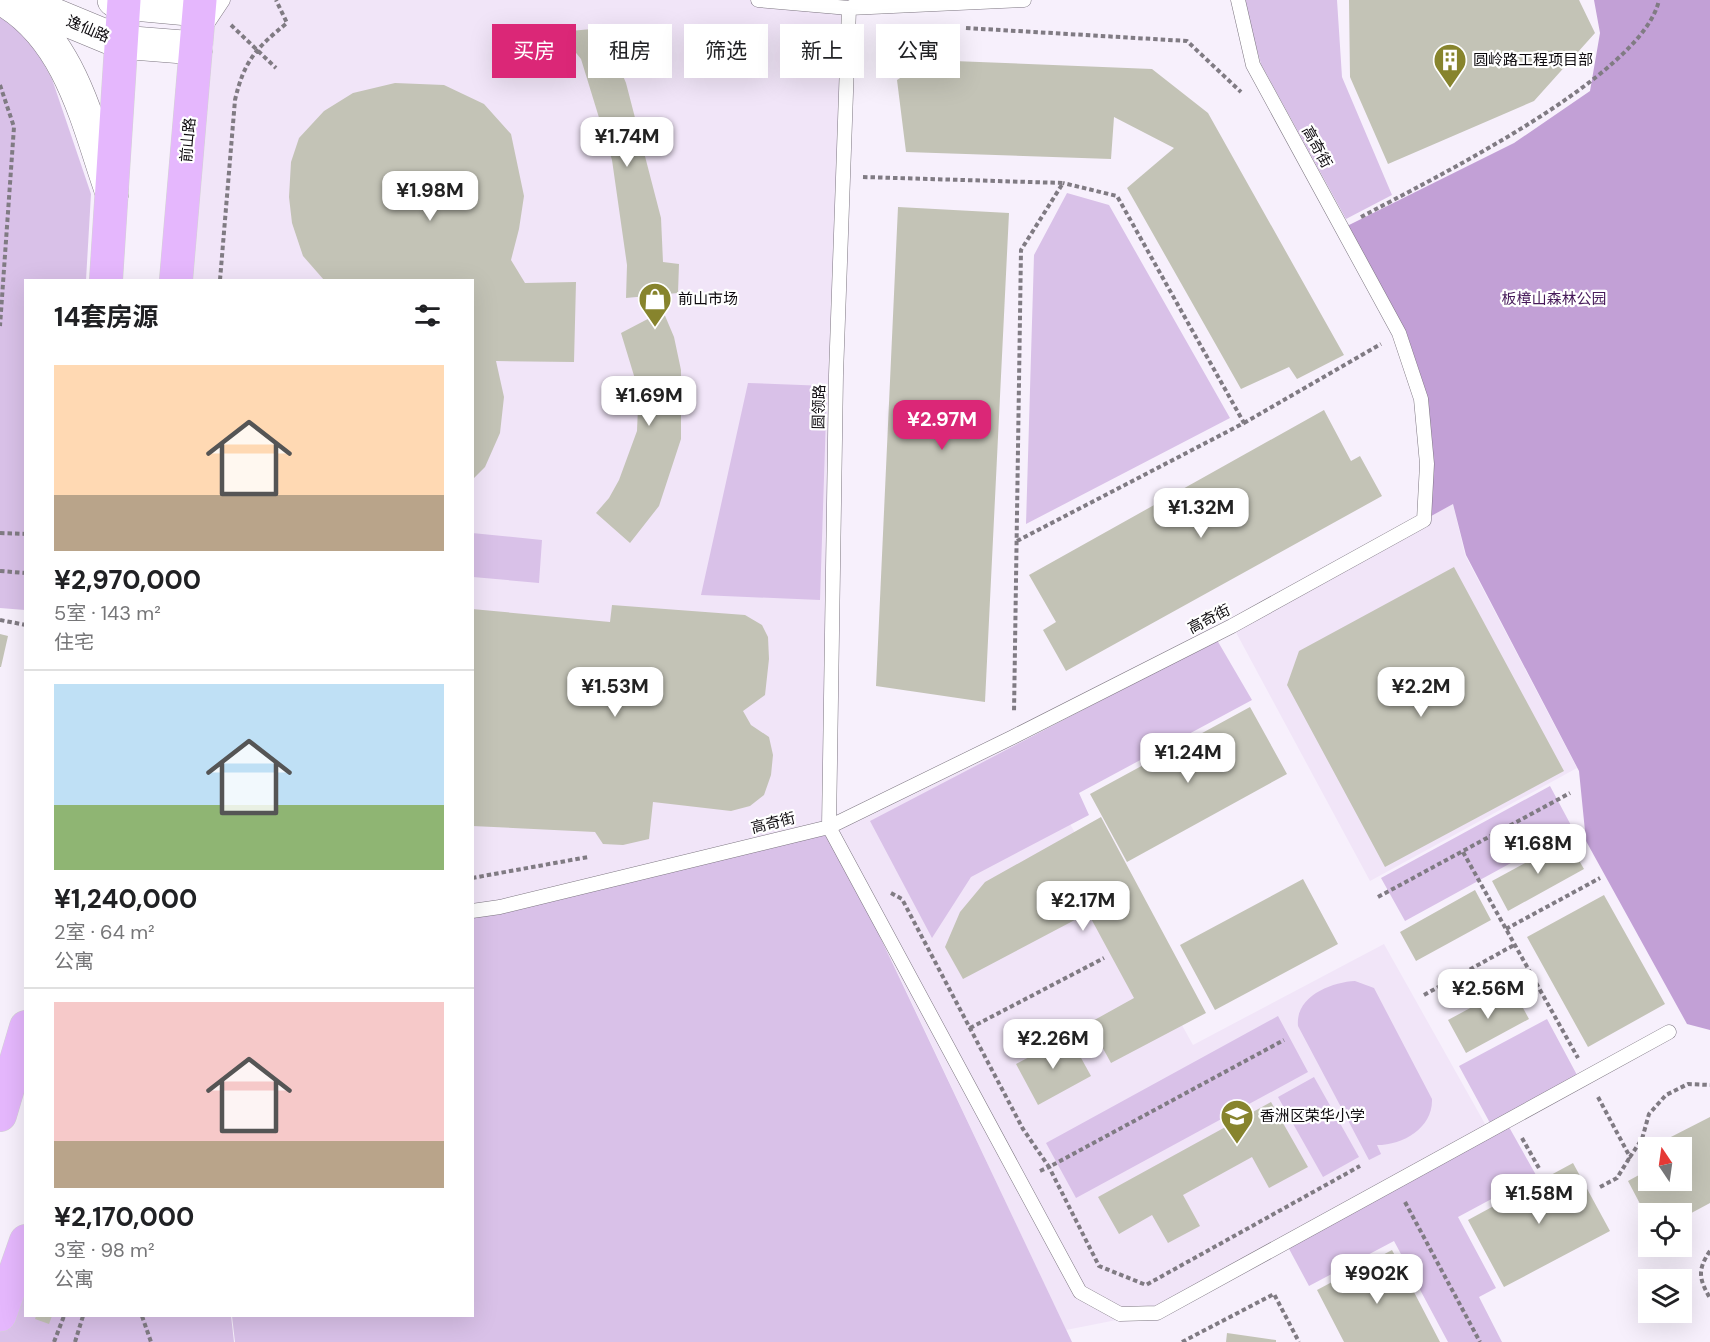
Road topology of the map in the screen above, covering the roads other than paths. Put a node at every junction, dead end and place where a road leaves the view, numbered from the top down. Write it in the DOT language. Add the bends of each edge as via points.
graph roads {
  1 [pos="4,0"];
  2 [pos="19,0"];
  3 [pos="758,0"];
  4 [pos="866,0"];
  5 [pos="1024,0"];
  6 [pos="1238,0"];
  7 [pos="120,1"];
  8 [pos="210,5"];
  9 [pos="849,8"];
  10 [pos="120,42"];
  11 [pos="195,60"];
  12 [pos="112,193"];
  13 [pos="106,279"];
  14 [pos="176,279"];
  15 [pos="829,826"];
  16 [pos="474,912"];
  17 [pos="1669,1032"];
  18 [pos="24,1034"];
  19 [pos="0,1115"];
  20 [pos="24,1247"];
  21 [pos="0,1315"];
  1 -- 12 [label="main road" via="43,32 60,62 85,110"];
  2 -- 10 [label="main road, 逸仙路"];
  3 -- 9 [label="lane"];
  4 -- 9 [label="lane"];
  5 -- 9 [label="lane"];
  6 -- 15 [label="lane, 高奇街" via="1253,65 1399,333 1421,399 1427,464 1424,520 1232,626"];
  7 -- 8 [label="main road"];
  7 -- 10 [label="main road"];
  8 -- 11 [label="main road, 前山路"];
  9 -- 15 [label="lane, 圆领路" via="841,177"];
  10 -- 11 [label="main road, 逸仙路"];
  10 -- 12 [label="main road"];
  11 -- 14 [label="main road, 前山路"];
  12 -- 13 [label="main road"];
  15 -- 16 [label="lane, 高奇街"];
  15 -- 17 [label="lane" via="1080,1292 1120,1314 1157,1313"];
  18 -- 19 [label="main road"];
  20 -- 21 [label="main road"];
}
